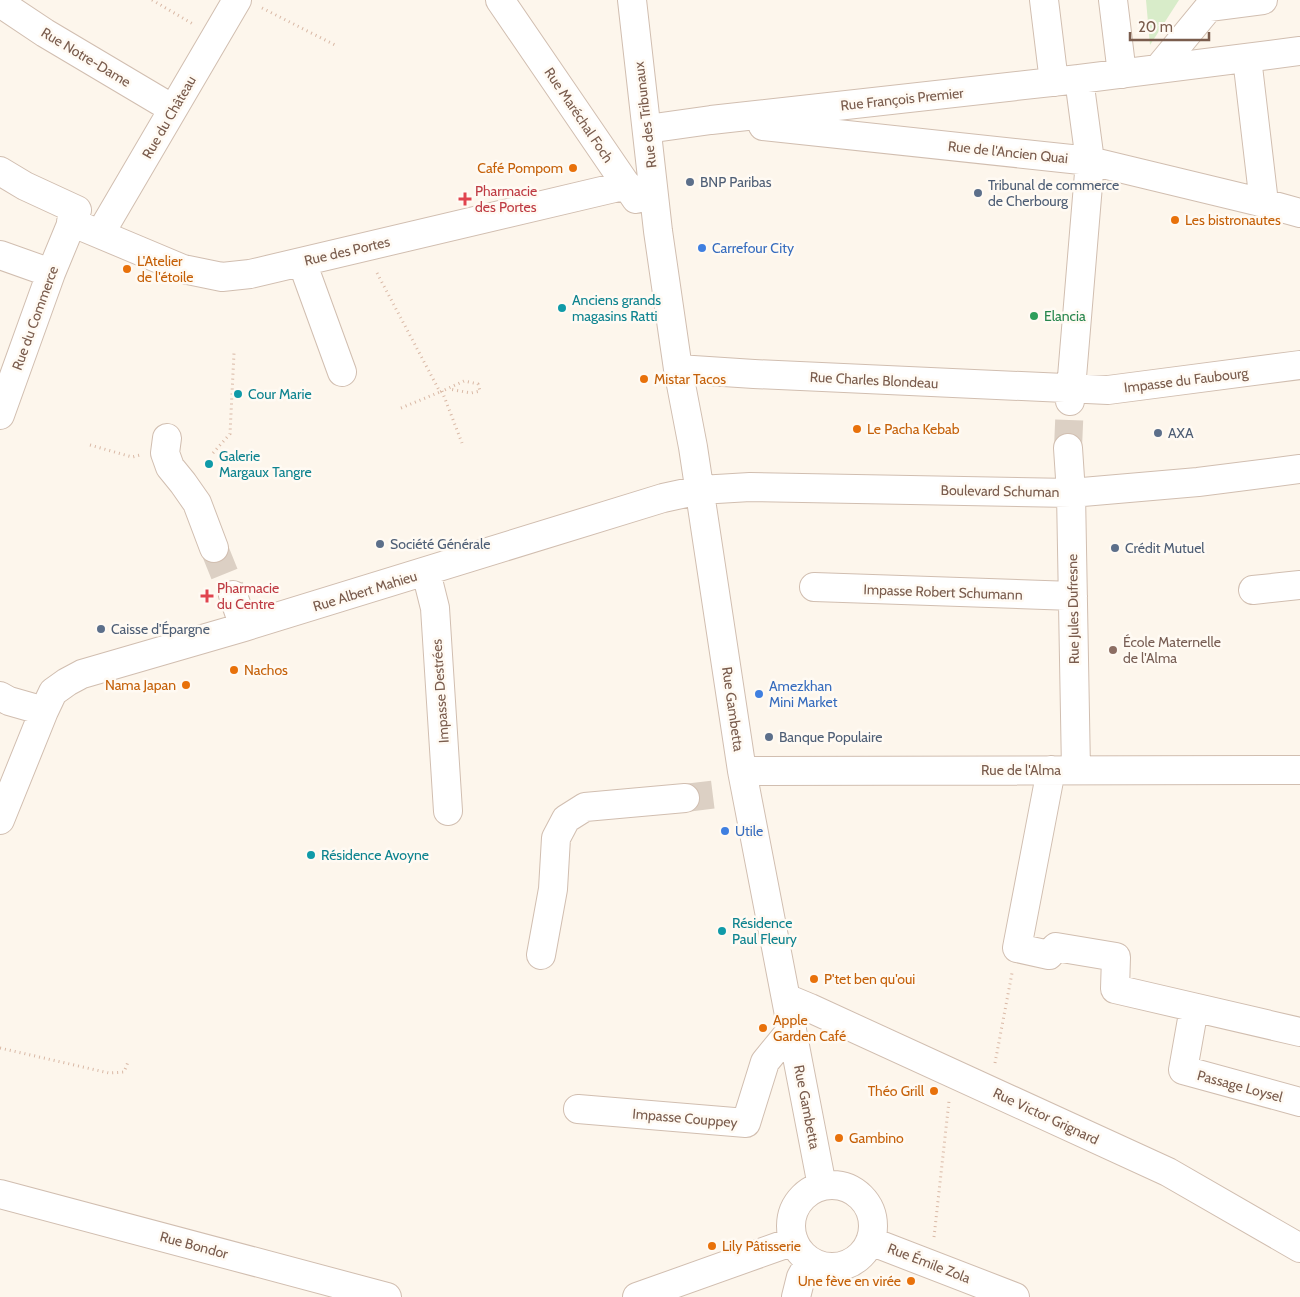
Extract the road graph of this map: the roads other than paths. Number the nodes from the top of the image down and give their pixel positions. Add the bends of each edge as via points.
1 (500, 0) edge
2 (632, 0) edge
3 (1044, 0) edge
4 (1113, 0) edge
5 (1263, 0) edge
6 (0, 3) edge
7 (247, 3) edge
8 (1300, 51) edge
9 (1247, 58) junction
10 (1158, 69) junction
11 (1122, 74) junction
12 (1067, 81) junction
13 (173, 109) junction
14 (711, 120) junction
15 (647, 129) junction
16 (1090, 161) junction
17 (0, 171) edge
18 (627, 185) junction
19 (1264, 203) junction
20 (1300, 213) edge
21 (71, 222) junction
22 (658, 231) junction
23 (100, 234) junction
24 (0, 255) edge
25 (302, 262) junction
26 (51, 273) junction
27 (1300, 365) edge
28 (678, 369) junction
29 (342, 372) dead end
30 (1071, 394) junction
31 (0, 415) edge
32 (166, 445) road end
33 (1068, 448) tunnel mouth
34 (1300, 469) edge
35 (700, 490) junction
36 (1071, 493) junction
37 (214, 548) tunnel mouth
38 (426, 572) junction
39 (1300, 585) edge
40 (814, 587) dead end
41 (1253, 590) dead end
42 (232, 595) tunnel mouth
43 (1073, 596) junction
44 (244, 627) junction
45 (0, 696) edge
46 (44, 711) junction
47 (1064, 770) junction
48 (1300, 770) edge
49 (737, 784) junction
50 (684, 798) tunnel mouth
51 (448, 810) dead end
52 (0, 820) edge
53 (542, 955) dead end
54 (786, 998) junction
55 (1194, 1008) junction
56 (792, 1029) junction
57 (1300, 1032) edge
58 (1300, 1102) edge
59 (578, 1109) dead end
60 (822, 1186) junction
61 (0, 1194) edge
62 (870, 1241) junction
63 (1300, 1248) edge
64 (802, 1251) junction
65 (387, 1297) edge
66 (637, 1297) edge
67 (796, 1297) edge
68 (1015, 1297) edge

1 - 18 street, Rue Maréchal Foch
2 - 15 street, Rue des Tribunaux
3 - 12 street
4 - 11 street
5 - 10 street via 1209,7
6 - 13 street, Rue Notre-Dame
7 - 13 street, Rue du Château via 216,36
8 - 9 street, Rue François Premier
9 - 10 street, Rue François Premier
9 - 19 street
10 - 11 street, Rue François Premier
11 - 12 street, Rue François Premier
12 - 14 street, Rue François Premier
12 - 16 street
13 - 23 street, Rue du Château
14 - 15 street, Rue François Premier
14 - 16 street, Rue de l'Ancien Quai
15 - 22 street, Rue des Tribunaux
16 - 19 street, Rue de l'Ancien Quai
16 - 30 street
17 - 21 street via 77,210
18 - 22 street, Rue Maréchal Foch
18 - 25 street, Rue des Portes
19 - 20 street, Rue de l'Ancien Quai
21 - 23 street, Rue des Portes
21 - 26 street, Rue du Commerce
22 - 28 street, Rue Gambetta
23 - 25 street, Rue des Portes via 183,268 222,277
24 - 26 street
25 - 29 street
26 - 31 street, Rue du Commerce
27 - 30 street, Impasse du Faubourg
28 - 30 street, Rue Charles Blondeau
28 - 35 street, Rue Gambetta
32 - 37 street via 170,467 197,503
33 - 36 street, Rue Jules Dufresne
34 - 36 street, Boulevard Schuman
35 - 36 street, Boulevard Schuman via 750,487
35 - 38 street, Rue Albert Mahieu via 663,498
35 - 49 street, Rue Gambetta
36 - 43 street, Rue Jules Dufresne
38 - 44 street, Rue Albert Mahieu
38 - 51 street, Impasse Destrées via 435,608
39 - 41 street
40 - 43 street, Impasse Robert Schumann
42 - 44 street
43 - 47 street, Rue Jules Dufresne
44 - 46 street, Rue Albert Mahieu via 82,674 53,692
45 - 46 street
46 - 52 street, Rue Albert Mahieu
47 - 48 street, Rue de l'Alma
47 - 49 street, Rue de l'Alma
47 - 55 street, Rue Jules Dufresne via 1017,948 1049,955 1056,946 1116,957 1115,989
49 - 54 street, Rue Gambetta
50 - 53 street via 585,807 566,819 556,838 553,889
54 - 56 street, Rue Gambetta
54 - 63 street, Rue Victor Grignard via 1168,1172
55 - 57 street
55 - 58 street, Passage Loysel via 1183,1070
56 - 59 street, Impasse Couppey via 765,1062 746,1123
56 - 60 street, Rue Gambetta
60 - 62 street via 835,1185 858,1194 871,1216
60 - 64 street via 809,1191 792,1213 790,1227
61 - 65 street, Rue Bondor
62 - 64 street via 855,1260 845,1265 827,1266
62 - 68 street, Rue Émile Zola
64 - 66 street
64 - 67 street

